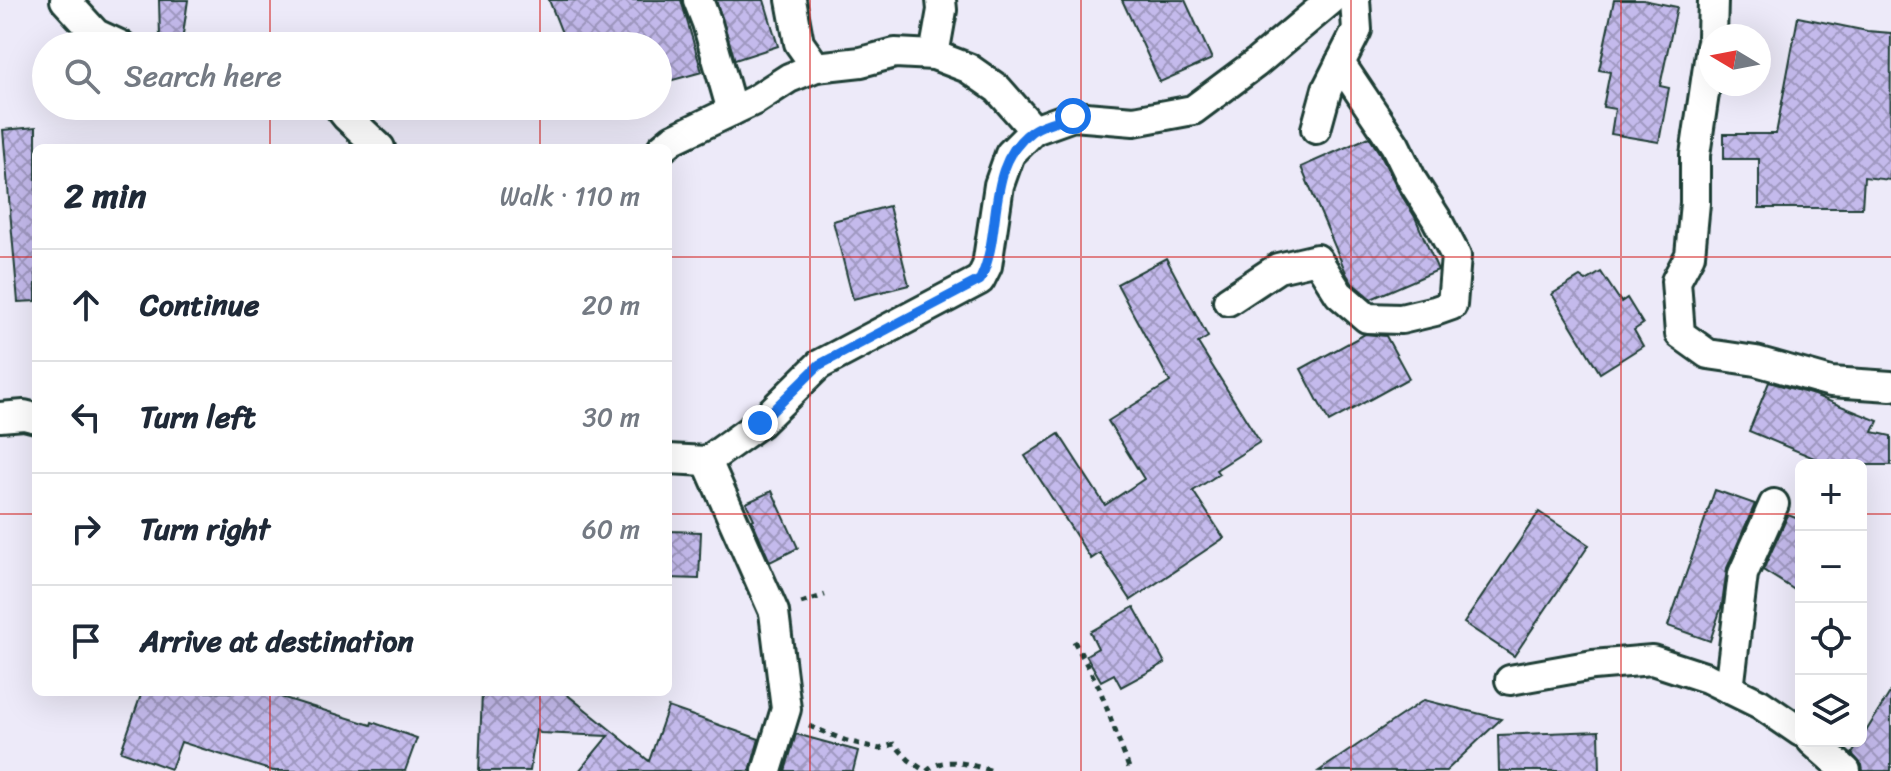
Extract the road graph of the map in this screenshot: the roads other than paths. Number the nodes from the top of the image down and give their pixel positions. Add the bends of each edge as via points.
1 (65, 0) edge
2 (698, 0) edge
3 (791, 0) edge
4 (941, 0) edge
5 (1331, 0) edge
6 (1355, 0) edge
7 (1713, 0) edge
8 (1712, 24) edge
9 (94, 32) edge
10 (934, 55) junction
11 (1340, 63) junction
12 (816, 67) junction
13 (1704, 96) edge
14 (732, 111) junction
15 (350, 120) edge
16 (1316, 129) dead end
17 (1034, 130) junction
18 (376, 144) edge
19 (667, 144) edge
20 (1228, 301) dead end
21 (1891, 386) edge
22 (0, 417) edge
23 (32, 417) edge
24 (672, 459) edge
25 (707, 461) junction
26 (1774, 504) dead end
27 (1510, 680) dead end
28 (1729, 689) junction
29 (1795, 728) edge
30 (1819, 747) edge
31 (767, 771) edge
32 (1846, 771) edge

1 - 9 street
2 - 14 street
3 - 12 street via 799,43
4 - 10 street
5 - 17 street via 1193,110 1134,121 1073,116
6 - 11 street via 1357,30
7 - 8 street
10 - 12 street via 895,53
10 - 17 street via 968,68 998,89
11 - 16 street
11 - 20 street via 1395,145 1456,256 1452,305 1401,319 1367,318 1339,294 1317,259 1278,268
12 - 14 street
13 - 21 street via 1690,255 1676,281 1680,334 1708,354 1831,382
14 - 19 street
15 - 18 street
17 - 25 street via 1010,154 980,280 819,365 760,423
22 - 23 street
24 - 25 street
25 - 31 street via 774,612 786,709
26 - 28 street via 1743,574
27 - 28 street via 1652,660
28 - 29 street
30 - 32 street

